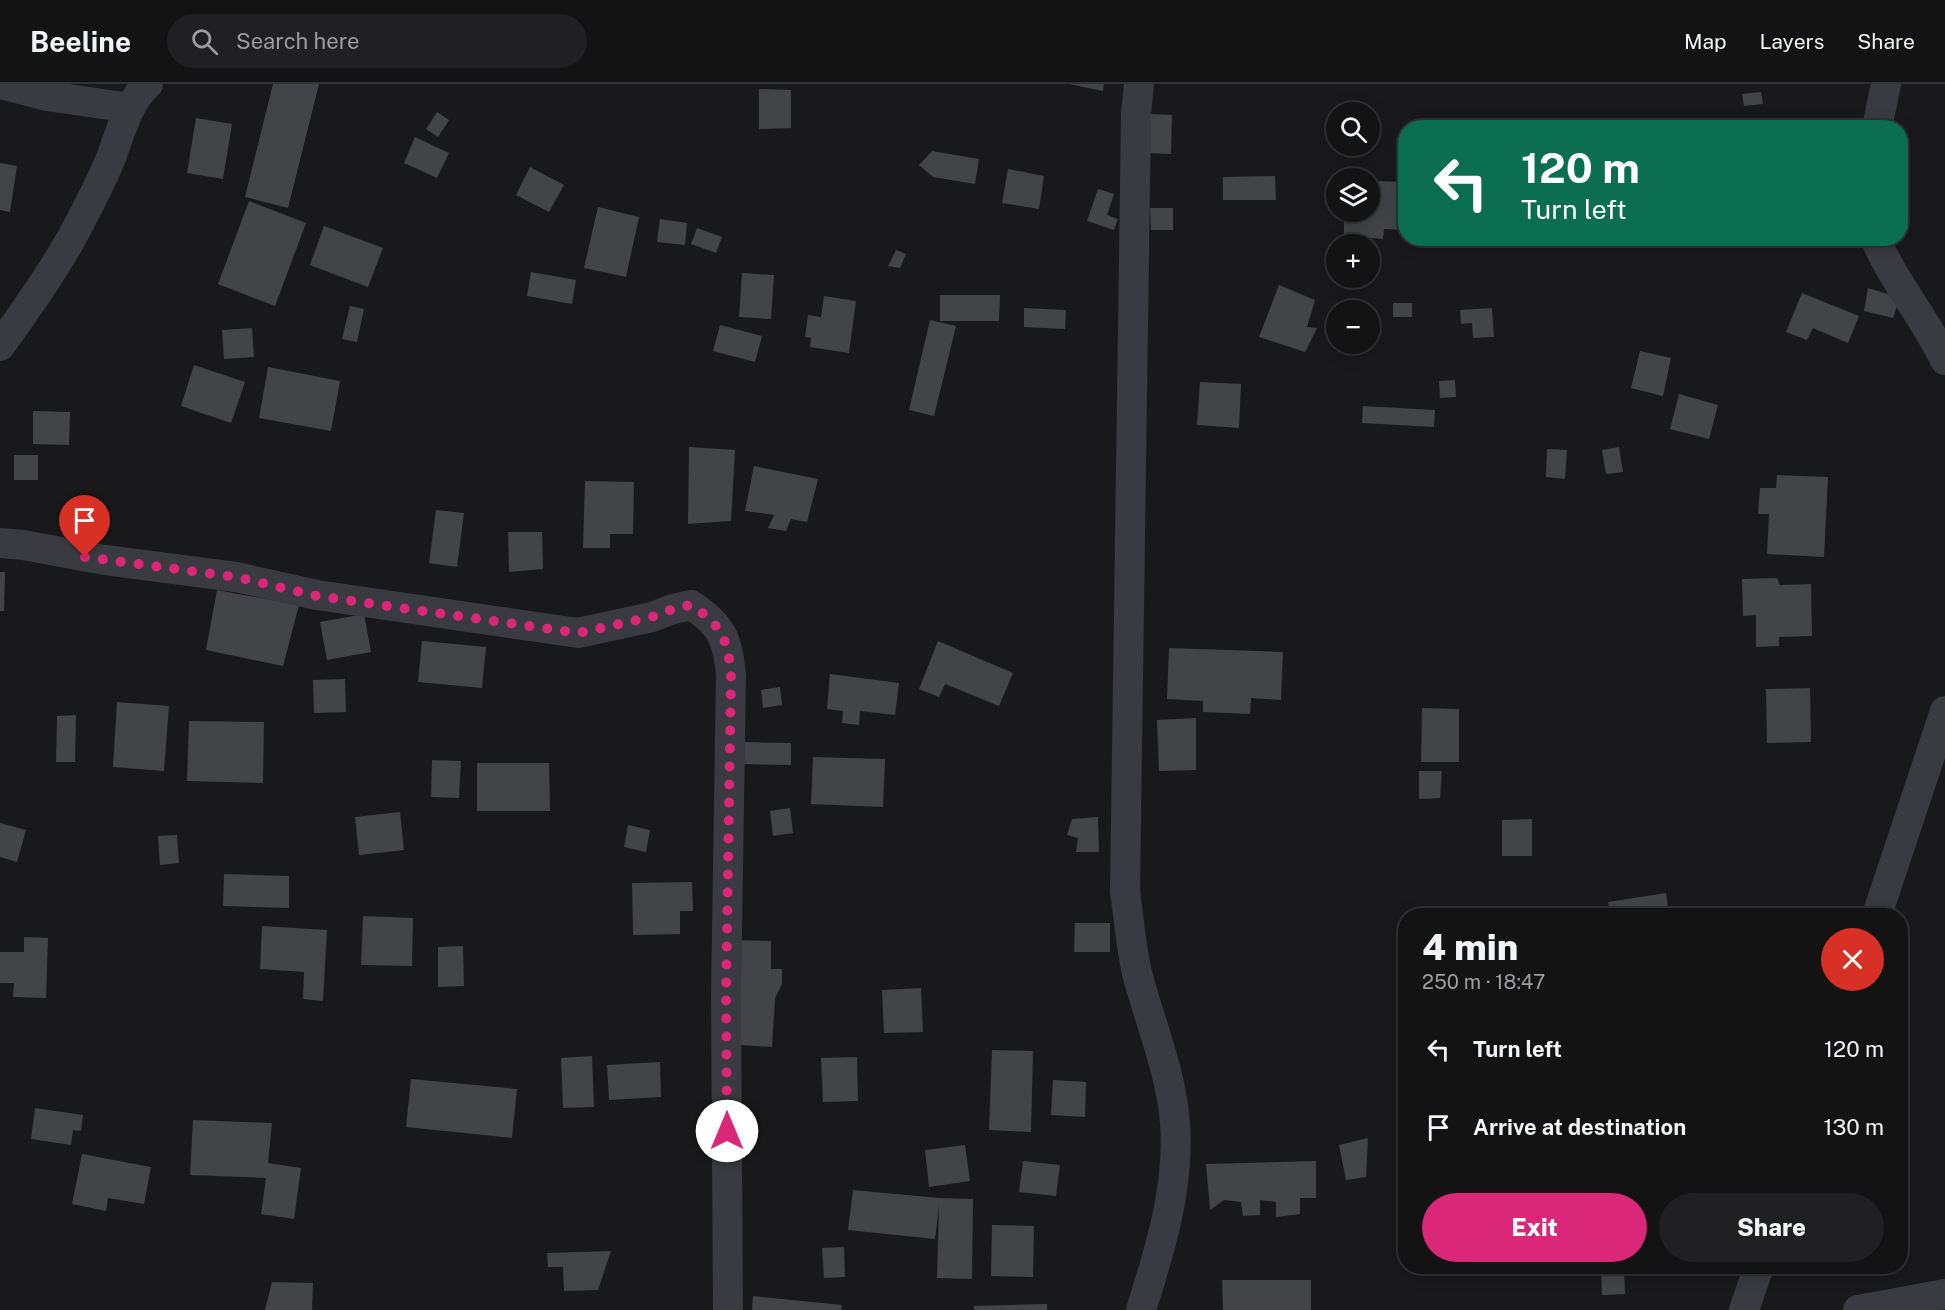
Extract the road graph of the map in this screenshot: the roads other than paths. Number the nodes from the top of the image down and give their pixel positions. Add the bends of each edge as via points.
1 (1, 84) edge
2 (148, 84) edge
3 (1139, 84) edge
4 (1887, 84) edge
5 (130, 108) junction
6 (1879, 120) edge
7 (1879, 246) edge
8 (0, 346) edge
9 (1945, 360) edge
10 (0, 543) edge
11 (1945, 711) edge
12 (1879, 908) edge
13 (1756, 1274) edge
14 (1945, 1294) edge
15 (728, 1310) edge
16 (1141, 1310) edge
17 (1744, 1310) edge
18 (1858, 1310) edge

1 - 5 street via 47,96
2 - 5 street
3 - 16 street via 1125,892 1137,971 1165,1062 1175,1123 1174,1183
4 - 6 street
5 - 8 street via 108,165 70,240
7 - 9 street
10 - 15 street via 236,577 317,596 578,633 691,605 706,615 729,650 731,675 726,997
11 - 12 street
13 - 17 street
14 - 18 street

